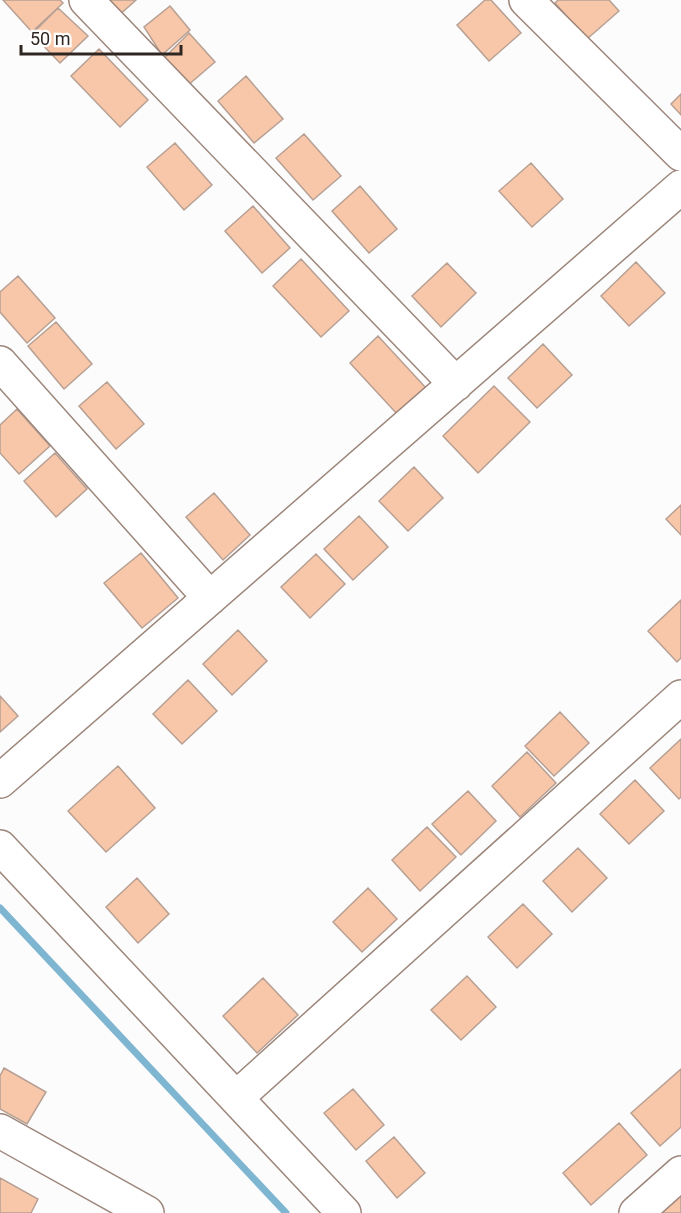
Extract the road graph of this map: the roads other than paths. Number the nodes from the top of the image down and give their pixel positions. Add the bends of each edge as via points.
1 (86, 0) edge
2 (526, 0) edge
3 (681, 154) edge
4 (681, 187) edge
5 (0, 363) edge
6 (456, 384) junction
7 (210, 598) junction
8 (681, 697) edge
9 (0, 781) edge
10 (0, 848) edge
11 (236, 1098) junction
12 (0, 1131) edge
13 (681, 1173) edge
14 (147, 1213) edge
15 (344, 1213) edge
16 (636, 1213) edge

1 - 6 street
2 - 3 street
4 - 6 street
5 - 7 street
6 - 7 street
7 - 9 street
8 - 11 street
10 - 11 street
11 - 15 street
12 - 14 street
13 - 16 street

